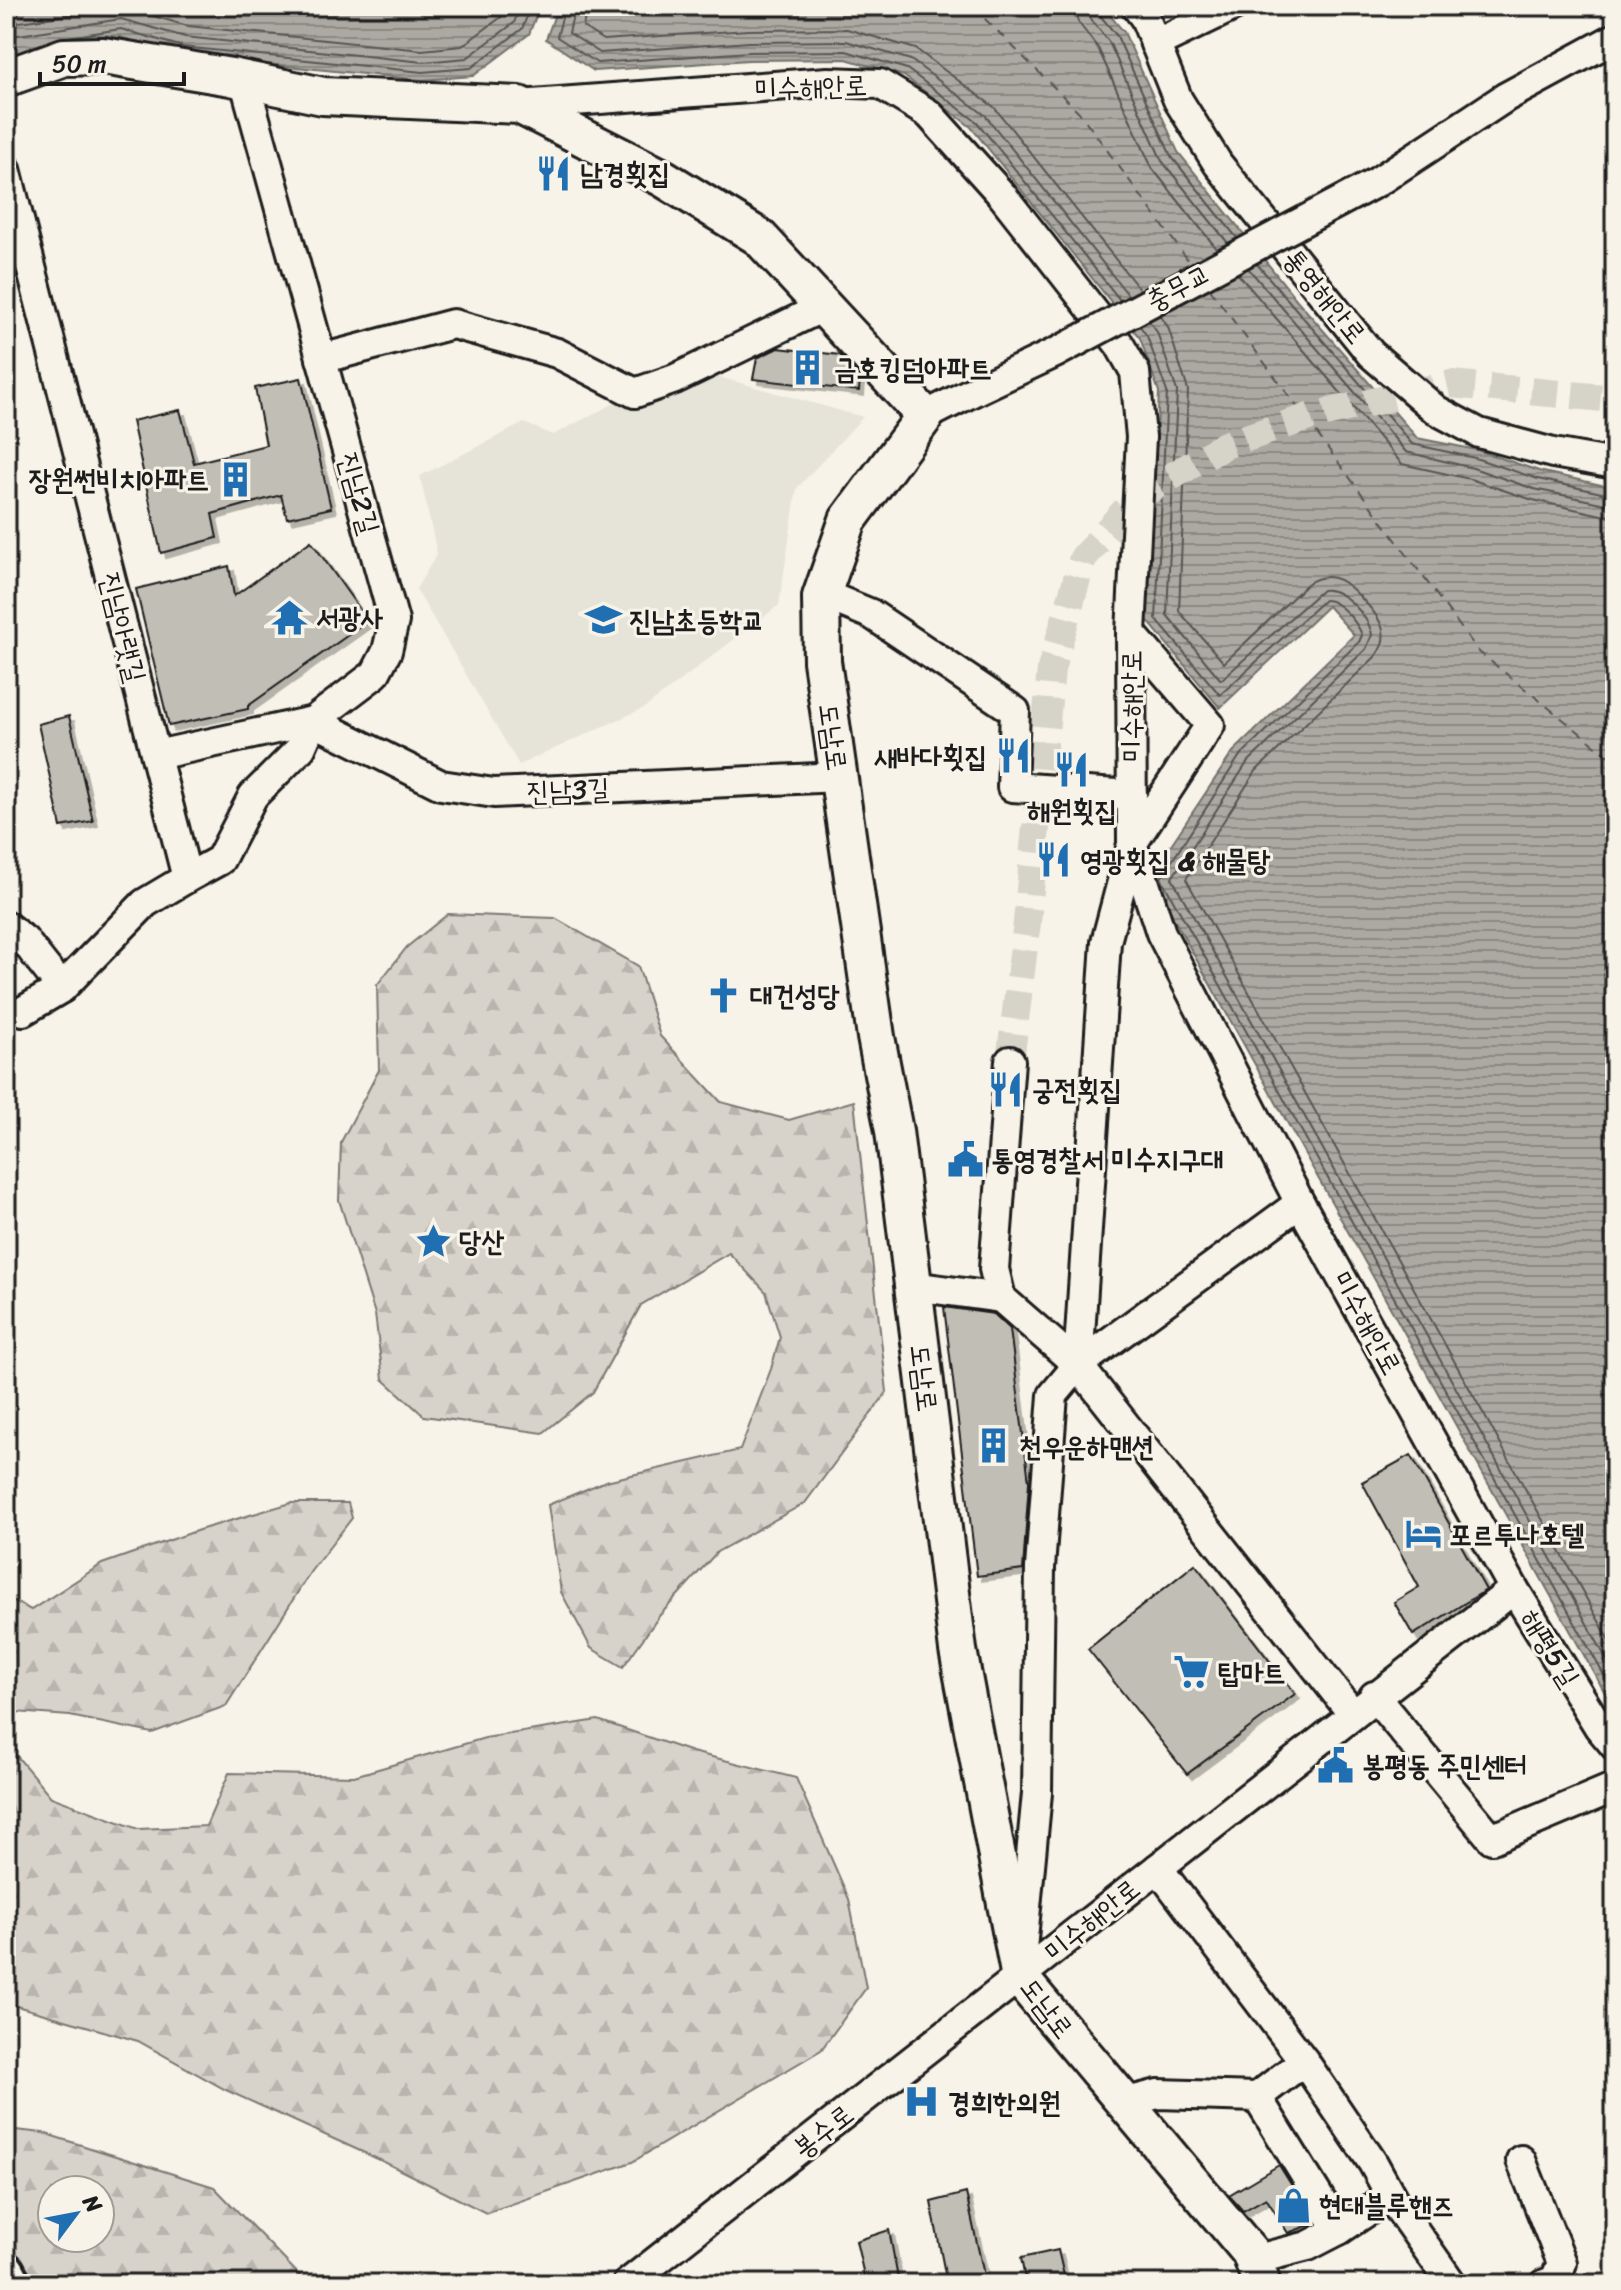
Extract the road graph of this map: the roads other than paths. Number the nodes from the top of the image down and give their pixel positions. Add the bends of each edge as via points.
1 (1136, 6) edge
2 (1234, 6) edge
3 (1615, 38) edge
4 (1155, 44) junction
5 (6, 78) edge
6 (244, 79) junction
7 (519, 105) junction
8 (6, 169) edge
9 (823, 307) junction
10 (321, 359) junction
11 (925, 416) junction
12 (1615, 464) edge
13 (821, 597) junction
14 (1131, 633) junction
15 (313, 721) junction
16 (156, 755) junction
17 (839, 777) junction
18 (1132, 795) junction
19 (1132, 844) junction
20 (187, 878) junction
21 (6, 926) edge
22 (62, 988) junction
23 (23, 1011) dead end
24 (1010, 1061) tunnel mouth
25 (1300, 1203) junction
26 (913, 1286) junction
27 (1001, 1298) junction
28 (1078, 1365) junction
29 (1514, 1589) junction
30 (1374, 1696) junction
31 (1352, 1713) junction
32 (1615, 1746) edge
33 (1615, 1787) edge
34 (1158, 1868) junction
35 (1020, 1978) junction
36 (1304, 2061) junction
37 (1257, 2097) junction
38 (1123, 2103) junction
39 (1521, 2160) dead end
40 (1390, 2196) junction
41 (1339, 2230) junction
42 (6, 2271) edge
43 (1258, 2272) edge
44 (13, 2284) edge
45 (627, 2284) edge
46 (1452, 2284) edge
47 (1545, 2284) edge

1 - 4 street, 통영해안로
2 - 4 street
3 - 11 street, 충무교, bridge via 1506,97 1377,182
4 - 12 street, 통영해안로 via 1178,100 1218,164 1371,354 1436,410 1479,433
5 - 6 main road, 미수해안로 via 64,57 103,56
6 - 7 main road, 미수해안로 via 323,96
6 - 10 street, 진남2길
7 - 9 main road via 663,178 759,237
7 - 14 street, 미수해안로 via 828,82 880,84 929,114 1002,195 1119,344 1135,372 1141,437
8 - 16 street, 진남아랫길
9 - 10 street via 635,393 557,353 453,324
9 - 11 main road
10 - 15 street, 진남2길 via 394,621 375,674
11 - 13 main road, 도남로 via 848,520
13 - 17 main road, 도남로 via 822,661
13 - 18 street via 871,614 1015,711 1012,787
14 - 18 street, 미수해안로
14 - 19 street via 1210,725
15 - 16 street, 진남2길
15 - 17 street, 진남3길 via 441,785 494,793
15 - 20 street via 301,748 253,796 220,860
16 - 20 street, 진남아랫길
17 - 26 main road, 도남로
18 - 19 street, 미수해안로
19 - 25 street, 미수해안로 via 1161,933
19 - 28 street via 1106,942
20 - 22 street via 145,903
21 - 22 street
22 - 23 street
24 - 27 street via 994,1269
25 - 28 street
25 - 29 street, 미수해안로
26 - 27 street
26 - 35 main road, 도남로 via 958,1650
27 - 28 street
28 - 31 street
28 - 35 street via 1053,1395 1040,1568 1037,1793
29 - 30 street, 미수해안로
29 - 32 street, 해평5길
30 - 31 street, 미수해안로
30 - 33 street via 1492,1839
31 - 34 street, 미수해안로
34 - 35 street, 미수해안로
34 - 36 street
35 - 38 main road, 도남로
35 - 45 street, 봉수로
36 - 37 street
36 - 40 street
37 - 38 street via 1158,2094
37 - 41 street
38 - 43 main road, 도남로 via 1250,2252
39 - 47 street via 1562,2263 1555,2280
40 - 41 street
40 - 46 street
41 - 43 street
42 - 44 main road

